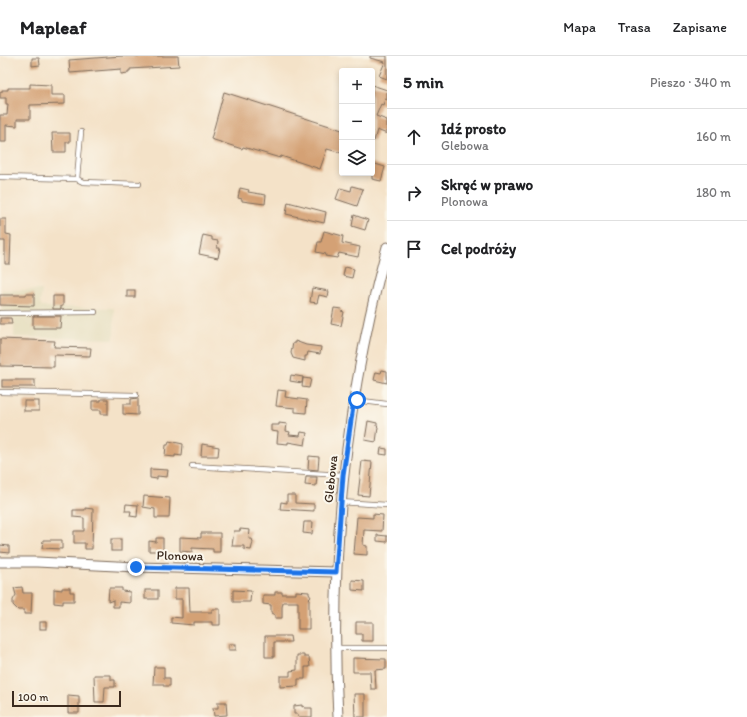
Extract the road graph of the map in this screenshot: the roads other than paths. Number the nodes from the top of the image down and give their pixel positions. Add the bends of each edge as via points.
1 (81, 132) dead end
2 (0, 177) edge
3 (77, 179) junction
4 (139, 184) dead end
5 (387, 247) edge
6 (95, 312) dead end
7 (0, 313) edge
8 (0, 392) edge
9 (136, 395) dead end
10 (354, 400) junction
11 (387, 404) edge
12 (192, 466) dead end
13 (343, 475) junction
14 (340, 502) junction
15 (387, 505) edge
16 (0, 562) edge
17 (336, 572) junction
18 (335, 648) junction
19 (387, 648) edge
20 (338, 717) edge

1 - 3 lane
2 - 3 lane
3 - 4 lane via 83,182
5 - 10 street, Glebowa via 365,338
6 - 7 lane
8 - 9 lane
10 - 11 lane
10 - 13 street, Glebowa
12 - 13 lane
13 - 14 street, Glebowa
14 - 15 lane
14 - 17 street, Glebowa
16 - 17 street, Plonowa
17 - 18 street, Glebowa
18 - 19 lane
18 - 20 street, Glebowa

